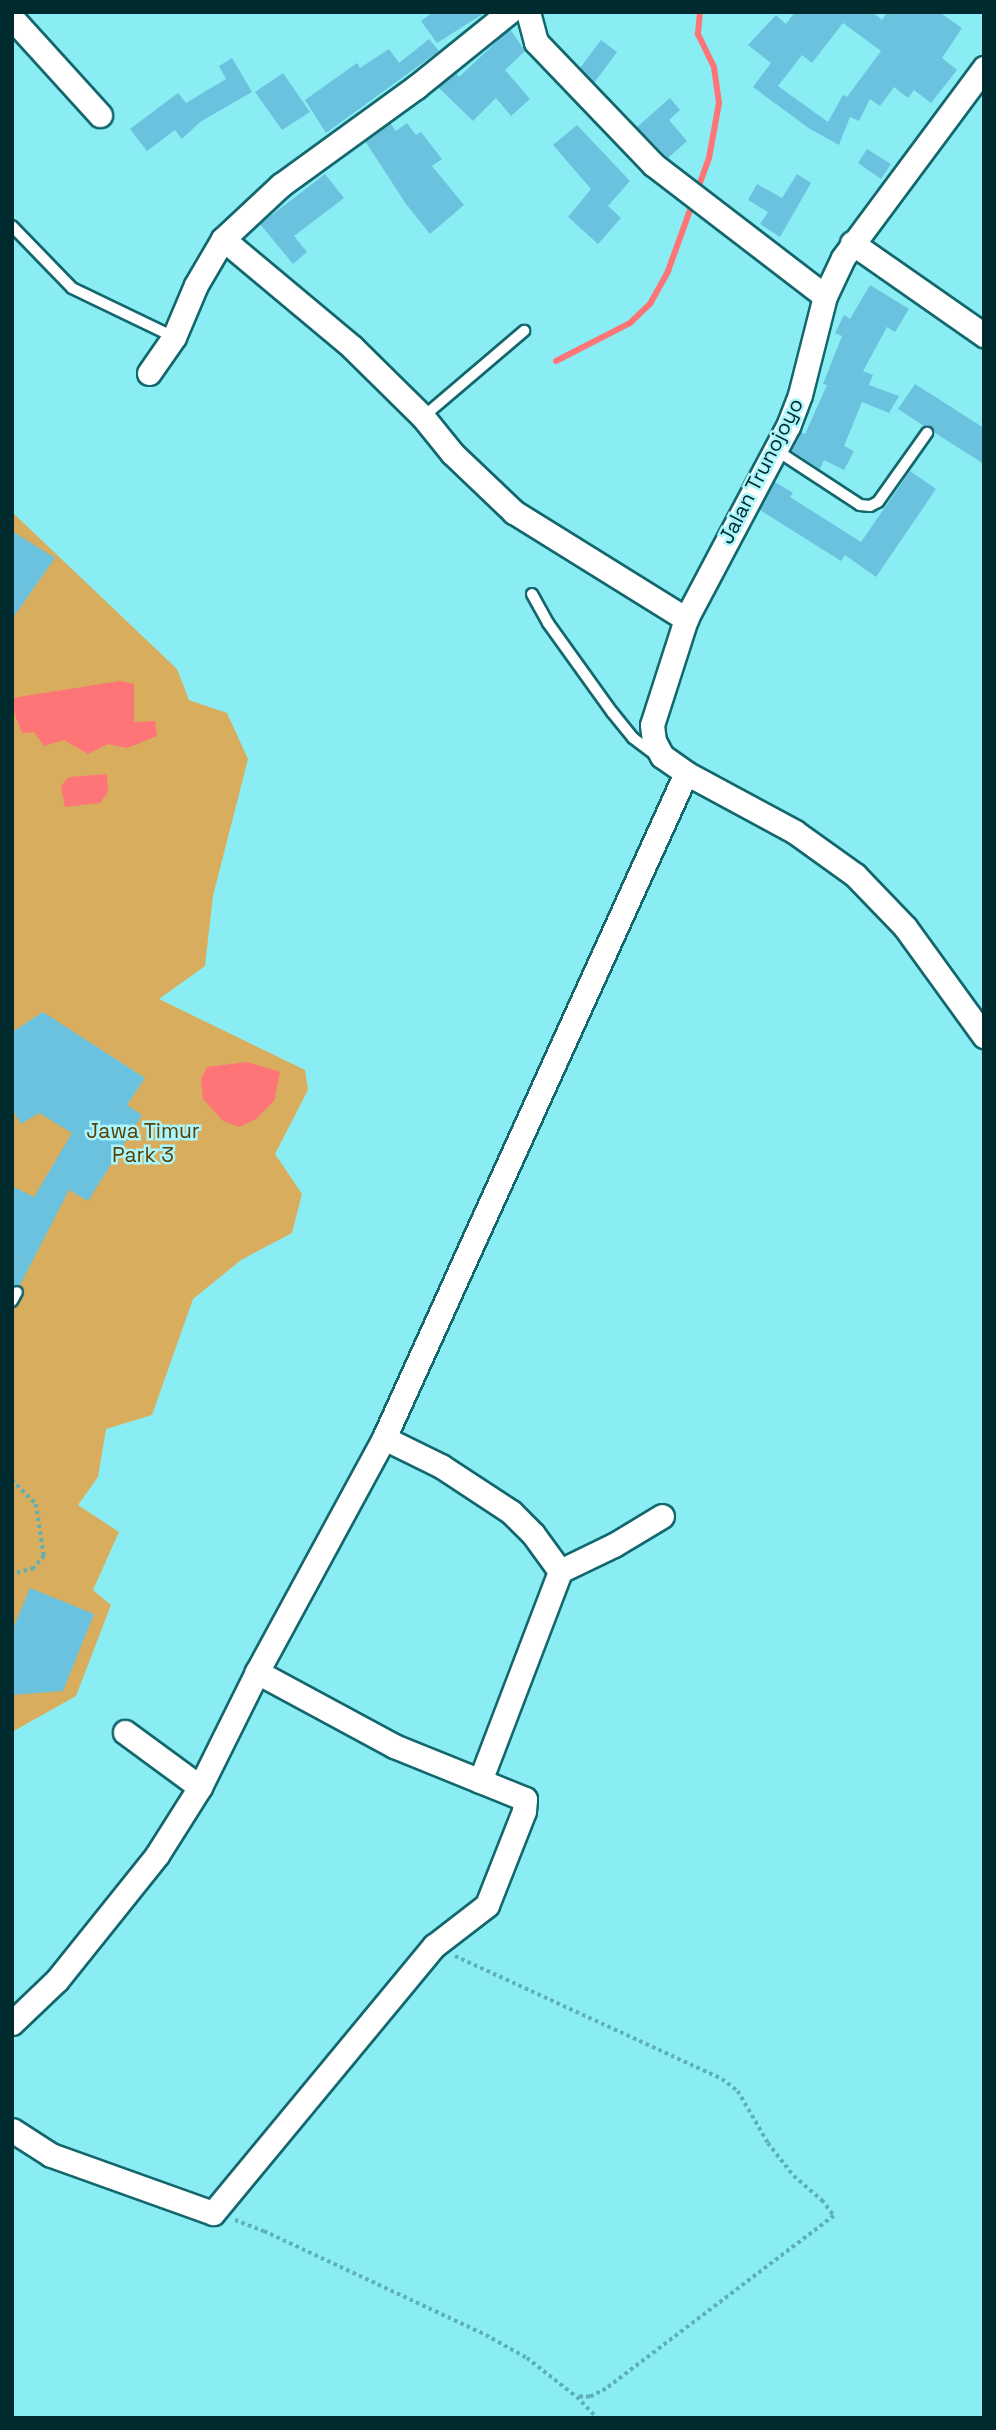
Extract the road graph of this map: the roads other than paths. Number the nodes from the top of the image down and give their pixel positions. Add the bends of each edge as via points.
1 (509, 12) edge
2 (528, 12) edge
3 (12, 18) edge
4 (984, 68) edge
5 (100, 115) dead end
6 (12, 226) edge
7 (223, 239) junction
8 (852, 243) junction
9 (825, 296) junction
10 (524, 331) dead end
11 (984, 335) edge
12 (174, 337) junction
13 (149, 373) dead end
14 (423, 417) junction
15 (927, 433) dead end
16 (776, 450) junction
17 (532, 594) dead end
18 (685, 619) junction
19 (662, 756) junction
20 (686, 773) junction
21 (984, 1036) edge
22 (384, 1438) junction
23 (662, 1516) dead end
24 (560, 1571) junction
25 (257, 1672) junction
26 (125, 1732) dead end
27 (480, 1781) junction
28 (200, 1787) junction
29 (12, 2023) edge
30 (12, 2130) edge

1 - 7 street via 416,87 281,185
2 - 9 street via 536,42 654,165
3 - 5 street
4 - 8 street, Jalan Trunojoyo
6 - 12 lane via 72,288
7 - 12 street via 195,285
7 - 14 street via 333,329
8 - 9 street, Jalan Trunojoyo
8 - 11 street
9 - 16 street, Jalan Trunojoyo via 800,396
10 - 14 lane
12 - 13 street
14 - 18 street via 452,453 514,512
15 - 16 lane via 878,502 870,506 860,505
16 - 18 street, Jalan Trunojoyo
17 - 19 lane via 619,721 633,738
18 - 19 street, Jalan Trunojoyo via 652,725
19 - 20 street
20 - 21 street via 795,832 855,875 905,927
20 - 22 street
22 - 24 street via 441,1466 511,1513
22 - 25 street
23 - 24 street
24 - 27 street
25 - 27 street via 394,1746
25 - 28 street
26 - 28 street
27 - 30 street via 525,1799 488,1905 434,1946 213,2213 51,2154
28 - 29 street via 157,1855 57,1980

